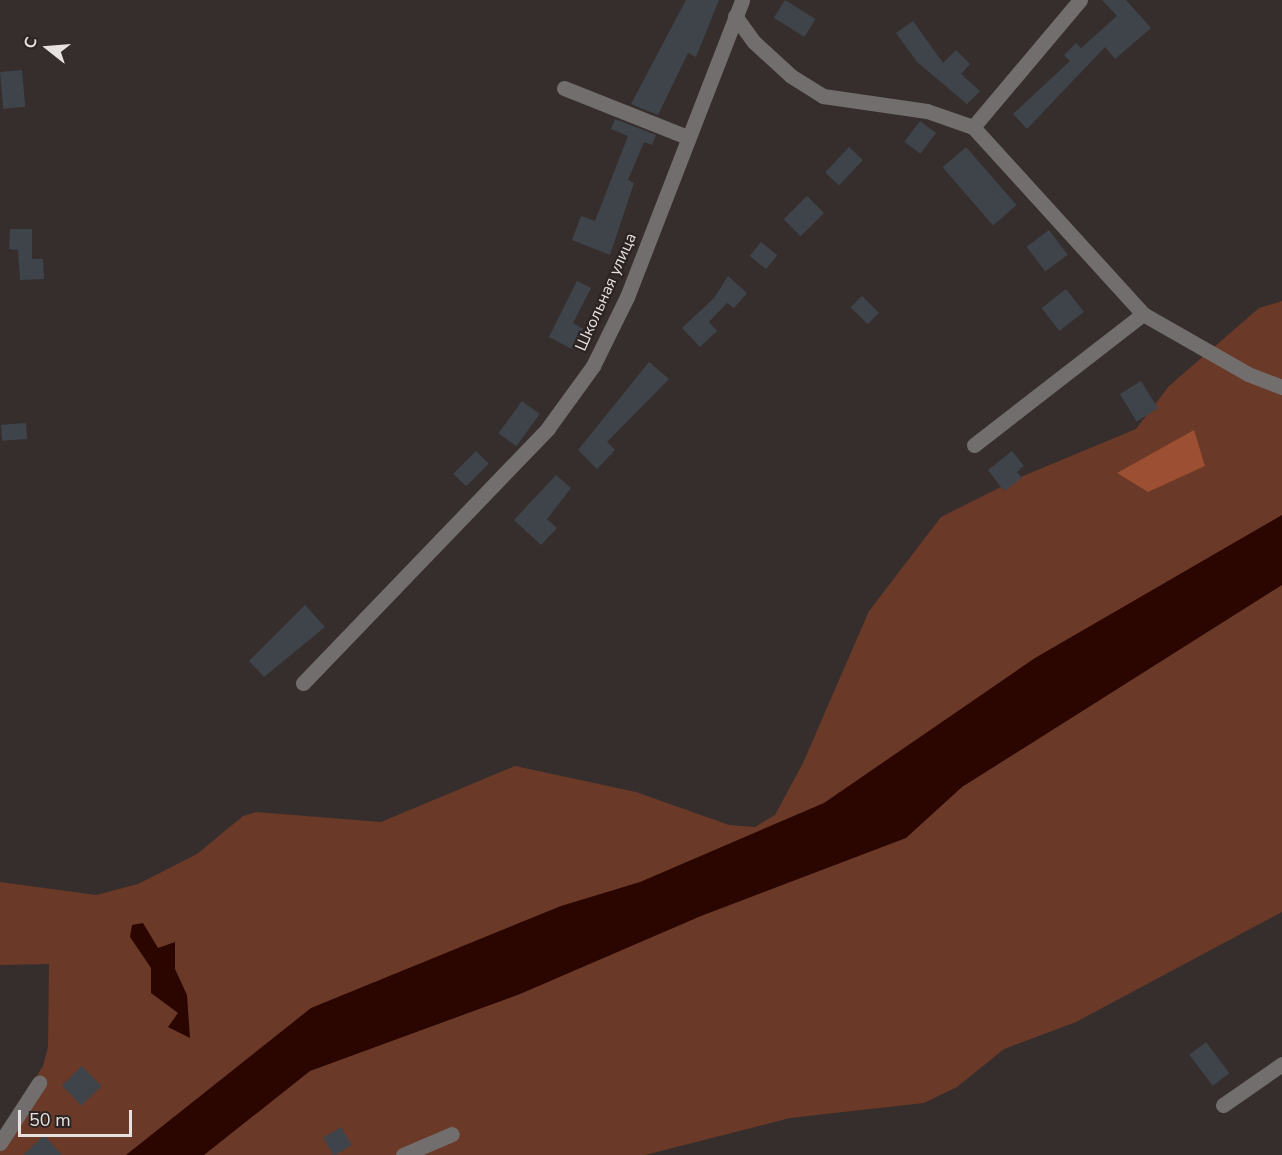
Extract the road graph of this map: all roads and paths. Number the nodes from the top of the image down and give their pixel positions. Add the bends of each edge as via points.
1 (742, 0) edge
2 (1080, 0) edge
3 (735, 16) junction
4 (564, 88) dead end
5 (973, 127) junction
6 (687, 137) junction
7 (1143, 314) junction
8 (1282, 387) edge
9 (974, 445) dead end
10 (303, 683) dead end
11 (1282, 1064) edge
12 (39, 1083) dead end
13 (1223, 1105) dead end
14 (452, 1134) dead end
15 (0, 1143) edge
16 (403, 1155) edge

1 - 3 street, Школьная улица
2 - 5 street
3 - 5 street via 784,69 823,96 927,111
3 - 6 street, Школьная улица
4 - 6 street
5 - 7 street
6 - 10 street, Школьная улица via 627,297 587,374 548,428
7 - 8 street via 1248,374
7 - 9 street
11 - 13 street
12 - 15 street
14 - 16 street

